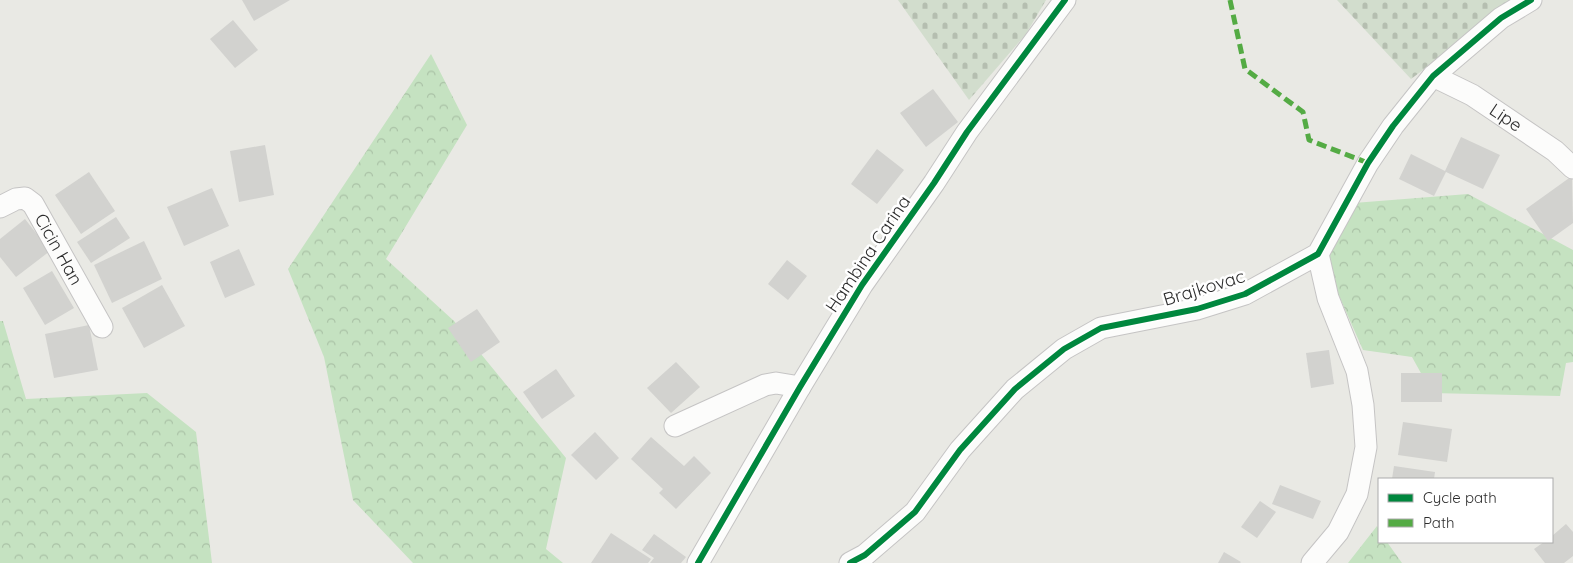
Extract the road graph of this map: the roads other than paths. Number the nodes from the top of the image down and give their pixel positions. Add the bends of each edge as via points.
1 (1065, 0) edge
2 (1531, 0) edge
3 (1433, 76) junction
4 (1573, 168) edge
5 (0, 207) edge
6 (1318, 254) junction
7 (102, 327) dead end
8 (800, 387) junction
9 (675, 426) dead end
10 (698, 563) edge
11 (850, 563) edge
12 (1312, 563) edge

1 - 8 street, Hambina Carina via 967,132 862,284
2 - 3 street via 1502,18
3 - 4 street, Lipe via 1472,96 1555,151
3 - 6 street via 1368,163
5 - 7 street, Cicin Han via 26,198 33,204
6 - 11 street, Brajkovac via 1245,294 1197,309 1101,328 1064,348 1009,396 960,450 915,512 866,555
6 - 12 street via 1328,298 1357,371 1366,447 1357,494 1338,532
8 - 9 street via 776,383 766,385
8 - 10 street, Hambina Carina

